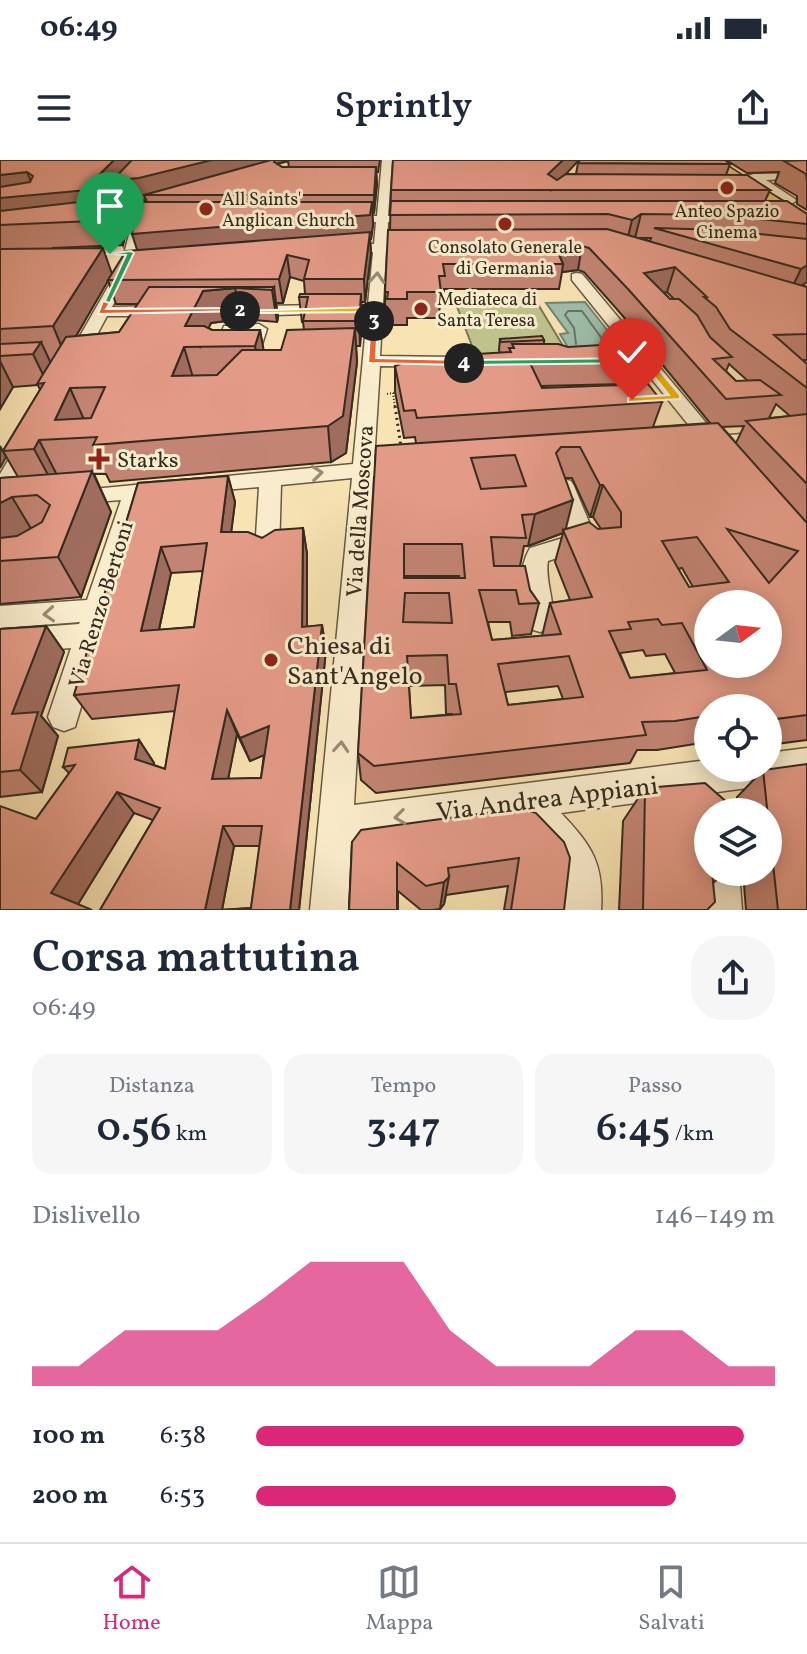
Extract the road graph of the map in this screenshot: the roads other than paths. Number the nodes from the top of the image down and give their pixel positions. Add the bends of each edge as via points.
1 (387, 160) edge
2 (715, 162) edge
3 (782, 167) edge
4 (802, 177) edge
5 (745, 184) junction
6 (109, 206) edge
7 (789, 218) edge
8 (138, 219) junction
9 (177, 219) edge
10 (327, 219) edge
11 (382, 219) junction
12 (434, 219) edge
13 (74, 221) edge
14 (807, 237) edge
15 (434, 245) edge
16 (379, 246) junction
17 (323, 250) edge
18 (125, 258) junction
19 (151, 265) edge
20 (105, 268) edge
21 (577, 277) dead end
22 (360, 310) junction
23 (182, 311) edge
24 (227, 311) edge
25 (101, 312) junction
26 (152, 312) junction
27 (141, 330) edge
28 (647, 361) junction
29 (619, 362) edge
30 (368, 365) junction
31 (72, 368) edge
32 (415, 380) edge
33 (392, 387) road end
34 (676, 397) junction
35 (647, 399) edge
36 (776, 416) edge
37 (38, 426) edge
38 (802, 436) edge
39 (711, 442) junction
40 (678, 444) edge
41 (431, 464) edge
42 (727, 465) edge
43 (363, 469) junction
44 (270, 478) junction
45 (563, 486) edge
46 (135, 491) junction
47 (5, 499) edge
48 (45, 499) edge
49 (267, 552) edge
50 (0, 617) edge
51 (540, 621) edge
52 (94, 622) junction
53 (0, 642) edge
54 (64, 717) dead end
55 (807, 764) edge
56 (540, 798) junction
57 (335, 825) junction
58 (721, 886) edge
59 (329, 910) edge
60 (582, 910) edge
61 (723, 910) edge

1 - 11 street, Via della Moscova via 381,178
2 - 5 main road
3 - 4 street
4 - 5 street
5 - 7 main road
5 - 7 street
5 - 7 street
6 - 8 street via 148,205 140,209
7 - 14 street
8 - 9 street
8 - 13 street
8 - 18 street
10 - 11 street
11 - 12 street
11 - 16 street, Via della Moscova
15 - 16 street
16 - 17 street
22 -> 16 street, Via della Moscova
18 - 19 street
18 - 20 street
18 - 25 street
21 - 28 street
22 - 24 street
22 - 30 street, Via della Moscova
23 - 26 street
25 - 26 street
25 - 31 street
26 - 27 street
28 - 29 street
28 - 34 street
30 - 32 street via 470,369
30 - 33 street
30 - 43 street, Via della Moscova
34 - 35 street
34 - 39 street
36 - 38 street
37 - 47 street
38 - 39 street
39 - 40 street
39 - 42 street
41 - 43 street
44 -> 43 street
57 -> 43 street, Via della Moscova
44 - 46 street
44 - 49 street
45 - 51 street via 582,534 572,544 539,554 535,561
46 - 48 street
46 - 52 street, Via Renzo Bertoni
52 -> 50 street
52 - 53 street
52 - 54 street, Via Renzo Bertoni
55 - 56 street, Via Andrea Appiani via 710,793
56 -> 57 street, Via Andrea Appiani
56 - 60 street via 546,823 580,866
57 - 59 street, Via della Moscova
58 - 61 street

